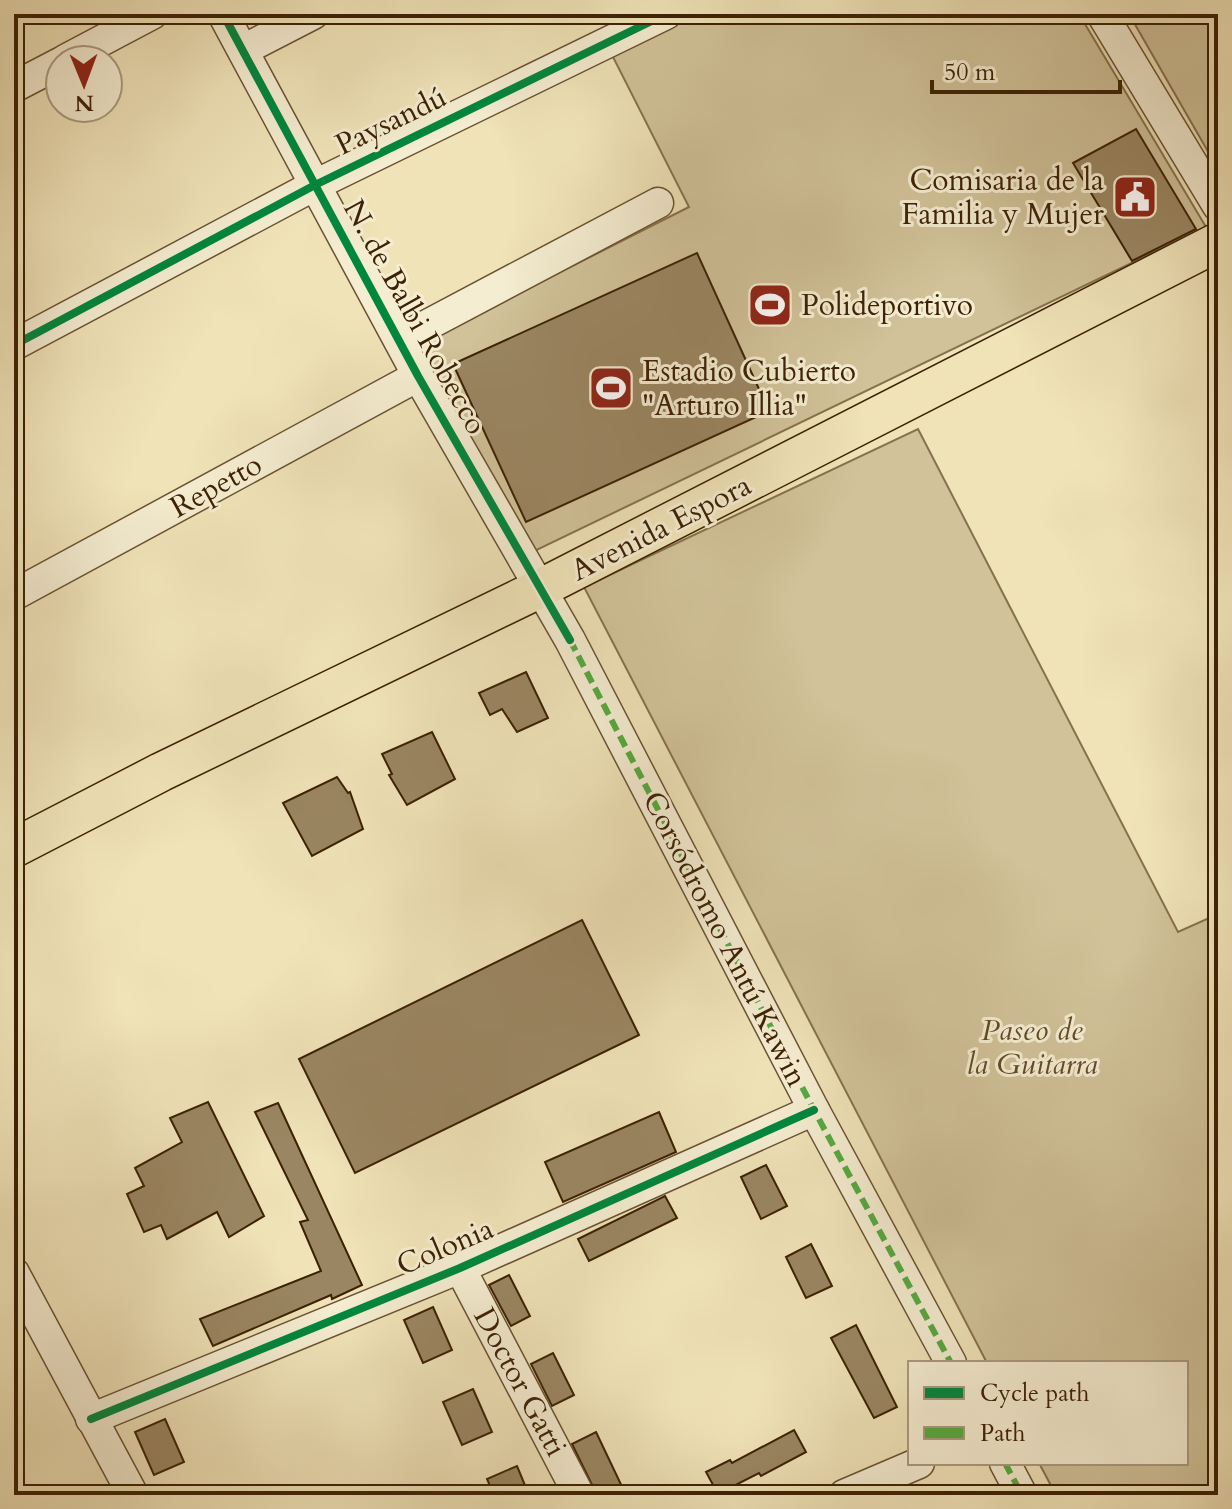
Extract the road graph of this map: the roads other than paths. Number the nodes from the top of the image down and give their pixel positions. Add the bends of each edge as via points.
1 (152, 14) edge
2 (223, 14) edge
3 (313, 14) edge
4 (666, 14) edge
5 (1102, 14) edge
6 (95, 44) edge
7 (243, 50) junction
8 (44, 71) edge
9 (14, 87) edge
10 (315, 185) junction
11 (658, 203) dead end
12 (1218, 206) edge
13 (1218, 242) edge
14 (399, 340) junction
15 (14, 345) edge
16 (418, 376) junction
17 (541, 588) junction
18 (14, 595) edge
19 (570, 640) joint
20 (14, 848) edge
21 (814, 1110) junction
22 (460, 1268) junction
23 (16, 1281) edge
24 (950, 1361) edge
25 (91, 1419) junction
26 (914, 1465) edge
27 (1006, 1465) edge
28 (133, 1495) edge
29 (579, 1495) edge
30 (844, 1495) edge
31 (1022, 1495) edge

1 - 6 street
2 - 7 street, N. de Balbi Robecco
3 - 7 street
4 - 10 street, Paysandú
5 - 12 street
7 - 10 street, N. de Balbi Robecco
8 - 9 street
10 - 14 street, N. de Balbi Robecco
10 - 15 street, Paysandú
11 - 14 street
13 - 17 main road, Avenida Espora
14 - 16 street, N. de Balbi Robecco
16 - 17 street, N. de Balbi Robecco
16 - 18 street, Repetto
17 - 19 street, N. de Balbi Robecco
17 - 20 main road, Avenida Espora
19 - 21 street, Corsódromo Antú Kawin
21 - 22 street, Colonia
21 - 24 street, Corsódromo Antú Kawin
22 - 25 street, Colonia
22 - 29 street, Doctor Gatti
23 - 25 street
25 - 28 street
26 - 30 street
27 - 31 street

